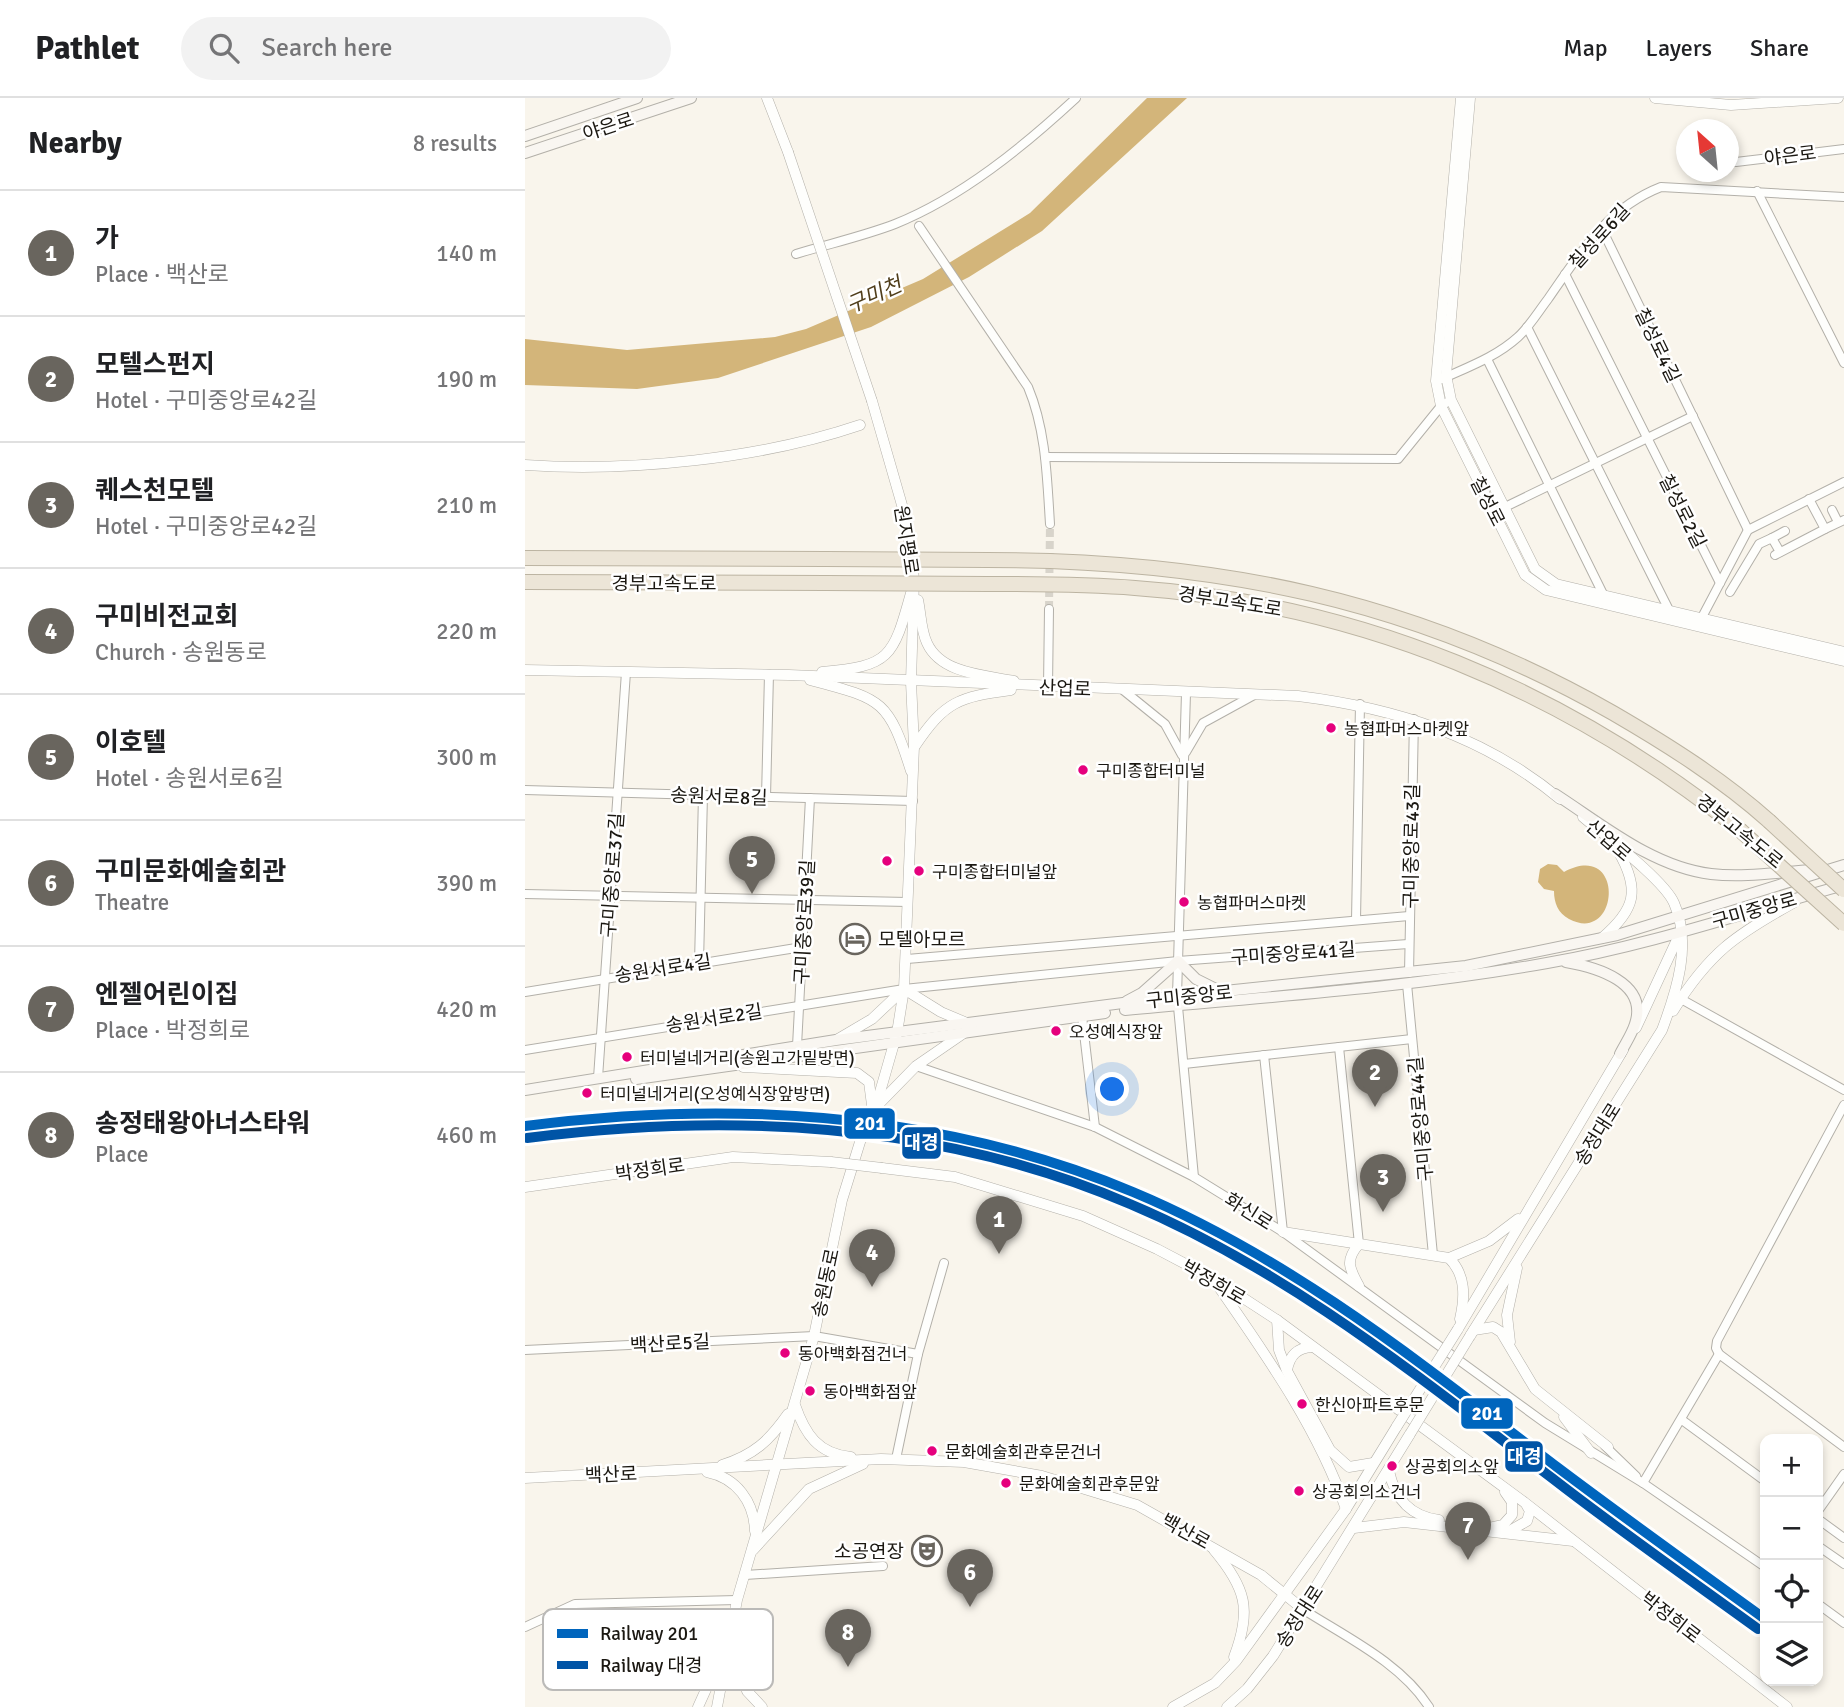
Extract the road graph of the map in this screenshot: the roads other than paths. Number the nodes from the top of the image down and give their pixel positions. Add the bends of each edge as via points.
1 (637, 98) edge
2 (691, 98) edge
3 (767, 98) edge
4 (1076, 98) edge
5 (1461, 98) edge
6 (1470, 98) edge
7 (1655, 98) edge
8 (1838, 98) edge
9 (525, 136) edge
10 (1844, 149) edge
11 (525, 153) edge
12 (1739, 162) edge
13 (1757, 191) junction
14 (1844, 197) edge
15 (1601, 228) junction
16 (921, 229) dead end
17 (796, 254) dead end
18 (1565, 274) junction
19 (1527, 327) junction
20 (1487, 359) junction
21 (1844, 363) edge
22 (1441, 379) junction
23 (1451, 400) junction
24 (1441, 406) junction
25 (1693, 416) junction
26 (860, 425) dead end
27 (1647, 438) junction
28 (1045, 457) junction
29 (1595, 463) junction
30 (525, 464) edge
31 (1844, 482) edge
32 (1549, 485) junction
33 (1809, 499) junction
34 (1504, 507) junction
35 (1832, 510) dead end
36 (1841, 521) edge
37 (1050, 524) tunnel mouth
38 (1825, 529) junction
39 (1748, 530) junction
40 (1785, 531) dead end
41 (1772, 538) junction
42 (525, 558) edge
43 (914, 579) junction
44 (525, 582) edge
45 (1720, 583) junction
46 (1730, 592) dead end
47 (1603, 594) junction
48 (1049, 609) tunnel mouth
49 (1669, 610) junction
50 (1699, 622) junction
51 (1844, 652) edge
52 (1844, 661) edge
53 (525, 670) edge
54 (626, 672) junction
55 (769, 674) junction
56 (789, 675) junction
57 (911, 682) junction
58 (1043, 687) junction
59 (1123, 690) junction
60 (1186, 693) junction
61 (1255, 695) junction
62 (1360, 704) junction
63 (1414, 719) junction
64 (915, 746) junction
65 (1184, 758) junction
66 (913, 781) junction
67 (525, 790) edge
68 (617, 793) junction
69 (1555, 794) junction
70 (703, 795) junction
71 (766, 797) junction
72 (810, 798) junction
73 (913, 801) junction
74 (1612, 842) junction
75 (1839, 867) edge
76 (1844, 885) edge
77 (1844, 890) edge
78 (525, 894) edge
79 (1806, 895) junction
80 (611, 896) junction
81 (700, 900) junction
82 (805, 901) junction
83 (908, 902) junction
84 (1409, 916) junction
85 (1678, 916) junction
86 (1356, 920) junction
87 (1844, 924) edge
88 (1681, 930) junction
89 (1179, 935) junction
90 (1602, 938) junction
91 (1408, 944) junction
92 (802, 947) junction
93 (907, 959) junction
94 (1178, 961) junction
95 (699, 963) junction
96 (1549, 963) junction
97 (605, 977) junction
98 (1408, 979) junction
99 (904, 989) junction
100 (525, 992) edge
101 (1222, 992) junction
102 (1681, 999) junction
103 (1177, 1001) junction
104 (799, 1004) junction
105 (1121, 1004) junction
106 (1082, 1017) junction
107 (965, 1028) junction
108 (1662, 1030) junction
109 (601, 1036) junction
110 (896, 1038) junction
111 (1412, 1039) junction
112 (836, 1040) junction
113 (797, 1046) junction
114 (1339, 1047) junction
115 (525, 1050) edge
116 (1620, 1054) junction
117 (1264, 1055) junction
118 (1184, 1063) junction
119 (726, 1066) junction
120 (916, 1066) junction
121 (598, 1078) junction
122 (525, 1090) edge
123 (1844, 1090) edge
124 (525, 1096) edge
125 (1844, 1105) edge
126 (876, 1106) junction
127 (1095, 1128) junction
128 (860, 1142) junction
129 (1195, 1177) junction
130 (525, 1187) edge
131 (1528, 1208) junction
132 (1283, 1232) junction
133 (1359, 1244) junction
134 (1524, 1251) junction
135 (1433, 1255) junction
136 (1449, 1258) junction
137 (944, 1263) dead end
138 (1213, 1279) junction
139 (1359, 1286) junction
140 (1277, 1320) junction
141 (1458, 1329) junction
142 (1472, 1333) junction
143 (814, 1336) junction
144 (1313, 1347) junction
145 (525, 1350) edge
146 (1511, 1350) junction
147 (918, 1354) junction
148 (1719, 1354) junction
149 (1283, 1372) junction
150 (795, 1405) junction
151 (1558, 1408) junction
152 (1682, 1420) junction
153 (1545, 1423) junction
154 (1577, 1434) junction
155 (1608, 1447) junction
156 (1844, 1447) edge
157 (1591, 1453) junction
158 (897, 1459) junction
159 (881, 1460) junction
160 (1374, 1463) junction
161 (777, 1464) junction
162 (696, 1471) junction
163 (1389, 1471) junction
164 (1760, 1477) edge
165 (525, 1478) edge
166 (1491, 1480) junction
167 (1842, 1480) edge
168 (1643, 1483) junction
169 (1524, 1502) junction
170 (1823, 1505) edge
171 (1346, 1508) junction
172 (1823, 1523) edge
173 (1354, 1528) junction
174 (1499, 1531) junction
175 (1844, 1538) edge
176 (1575, 1542) junction
177 (1210, 1544) junction
178 (1823, 1549) edge
179 (751, 1553) junction
180 (1760, 1564) edge
181 (1844, 1564) edge
182 (883, 1566) dead end
183 (745, 1575) junction
184 (1285, 1592) junction
185 (737, 1600) junction
186 (1823, 1608) edge
187 (564, 1609) edge
188 (735, 1609) edge
189 (1304, 1609) junction
190 (543, 1619) edge
191 (1844, 1623) edge
192 (525, 1627) edge
193 (1229, 1668) junction
194 (707, 1690) edge
195 (747, 1690) edge
196 (698, 1707) edge
197 (762, 1707) edge
198 (1173, 1707) edge
199 (1227, 1707) edge
200 (1429, 1707) edge
201 (1787, 1707) edge

1 - 9 main road, 야은로
2 - 11 main road, 야은로
3 - 43 street, 원지평로, bridge via 872,401 906,519
4 - 17 street via 976,180 918,213
5 - 22 street, 칠성로
6 - 22 street, 칠성로
7 - 8 street via 1731,105
10 - 12 street, 야은로
13 - 14 street, 칠성로6길
13 - 15 street, 칠성로6길 via 1661,187 1625,204
13 - 21 street
15 - 18 street, 칠성로6길
15 - 25 street, 칠성로4길
16 - 28 street via 1028,387 1037,409
18 - 19 street, 칠성로6길
18 - 27 street
19 - 20 street, 칠성로6길
19 - 29 street
20 - 22 street, 칠성로6길
20 - 32 street
22 - 23 street, 칠성로
22 - 24 street, 칠성로
23 - 24 street
23 - 34 street, 칠성로
24 - 28 street via 1398,459
24 - 50 street, 칠성로 via 1525,575 1534,584
25 - 27 street
25 - 39 street
26 - 30 street via 803,443 685,460 608,467
27 - 29 street
27 - 45 street, 칠성로2길
28 - 37 street
29 - 32 street
29 - 49 street
31 - 33 street
32 - 34 street
32 - 47 street
33 - 38 street
33 - 39 street
34 - 47 street, 칠성로 via 1543,577
35 - 36 street
36 - 38 street
38 - 41 street via 1777,554
39 - 45 street, 칠성로2길
40 - 41 street
41 - 46 street via 1759,544
42 - 77 highway, 경부고속도로, bridge via 1096,563 1212,574 1305,591 1400,616 1465,640 1572,690 1664,742 1745,800
43 - 56 street via 897,641 883,658 858,668
43 - 57 street, 원지평로
43 - 58 street via 927,643 942,661
44 - 87 highway, 경부고속도로, bridge via 1089,585 1201,595 1400,639 1587,723 1647,759 1740,830
45 - 50 street, 칠성로2길
47 - 49 street, 칠성로
48 - 58 street
49 - 50 street, 칠성로
50 - 51 street, 칠성로
50 - 52 street, 칠성로
53 - 54 street, 산업로
54 - 55 street, 산업로
54 - 68 street, 구미중앙로37길
55 - 56 street, 산업로
55 - 71 street
56 - 57 street, 산업로
56 - 66 street via 876,701 895,724
57 - 58 street, 산업로
57 - 64 street, 송원동로
58 - 59 street, 산업로
58 - 64 street via 961,699 936,717
59 - 60 street, 산업로
59 - 65 street via 1165,724
60 - 61 street, 산업로
60 - 65 street
61 - 62 street, 산업로
61 - 65 street via 1203,723
62 - 63 street, 산업로
62 - 86 street
63 - 69 street, 산업로 via 1477,744
63 - 84 street, 구미중앙로43길
64 - 66 street, 송원동로
65 - 89 street
66 - 73 street, 송원동로
67 - 68 street, 송원서로8길
68 - 70 street, 송원서로8길
68 - 80 street, 구미중앙로37길
69 - 74 street, 산업로
69 - 75 main road via 1649,855 1689,869 1744,874
70 - 71 street, 송원서로8길
70 - 81 street
71 - 72 street, 송원서로8길
72 - 73 street, 송원서로8길
72 - 82 street, 구미중앙로39길
73 - 83 street, 송원동로
74 - 85 street, 산업로 via 1666,892
74 - 90 street via 1630,872 1633,892 1626,913
75 - 85 main road, 구미중앙로
76 - 79 main road, 구미중앙로
78 - 80 street
79 - 88 main road, 구미중앙로
79 - 102 street via 1725,943
80 - 81 street
80 - 97 street, 구미중앙로37길
81 - 82 street
81 - 95 street
82 - 83 street
82 - 92 street, 구미중앙로39길
83 - 93 street, 송원동로
84 - 86 street, 구미중앙로41길
84 - 91 street, 구미중앙로43길
85 - 88 street, 산업로
85 - 90 main road, 구미중앙로
86 - 89 street, 구미중앙로41길
88 - 96 main road, 구미중앙로
88 - 108 street, 송정대로 via 1680,971
88 - 116 street, 송정대로 via 1651,1001
89 - 93 street
89 - 94 street
90 - 98 main road, 구미중앙로
91 - 94 street, 구미중앙로41길
91 - 98 street, 구미중앙로43길
92 - 95 street, 송원서로4길
92 - 104 street, 구미중앙로39길
93 - 99 street, 송원동로
94 - 99 street
94 - 101 main road via 1196,979
94 - 103 street
94 - 105 main road via 1142,993
95 - 97 street, 송원서로4길
96 - 98 main road, 구미중앙로
96 - 116 main road via 1590,966 1627,986 1636,1022
97 - 100 street, 송원서로4길
97 - 109 street, 구미중앙로37길
98 - 101 main road, 구미중앙로
98 - 103 main road, 구미중앙로
98 - 111 street, 구미중앙로44길
99 - 104 street, 송원서로2길
99 - 107 street
99 - 110 street, 송원동로
99 - 112 street via 872,1019
101 - 103 main road, 구미중앙로
102 - 108 street
102 - 123 street
103 - 105 main road, 구미중앙로
103 - 106 main road, 구미중앙로
103 - 118 street
104 - 109 street, 송원서로2길
104 - 113 street, 구미중앙로39길
105 - 107 main road, 구미중앙로
106 - 107 main road, 구미중앙로
106 - 127 street
107 - 110 main road, 구미중앙로
107 - 120 street
108 - 134 street, 송정대로
109 - 115 street, 송원서로2길
109 - 121 street, 구미중앙로37길
110 - 112 main road, 구미중앙로
110 - 119 main road, 구미중앙로
110 - 126 street, 송원동로
111 - 114 street
111 - 135 street, 구미중앙로44길
112 - 113 main road, 구미중앙로
113 - 121 main road, 구미중앙로
114 - 117 street
114 - 133 street
116 - 131 street, 송정대로
117 - 118 street
117 - 132 street
118 - 129 street
119 - 124 main road, 구미중앙로
119 - 128 street via 846,1071 864,1077 873,1097
120 - 126 street
120 - 127 street, 화신로
121 - 122 main road, 구미중앙로
125 - 148 street via 1717,1341
126 - 128 street, 송원동로
127 - 129 street, 화신로
128 - 143 street, 송원동로 via 842,1200
129 - 132 street, 화신로
130 - 138 street, 박정희로, bridge via 733,1157 955,1177 1083,1216
131 - 136 street via 1502,1233
131 - 141 street, 송정대로
132 - 133 street
132 - 139 street, 화신로
133 - 135 street
133 - 139 street via 1348,1266
134 - 142 street, 송정대로
134 - 146 street via 1507,1315
135 - 136 street
136 - 141 street via 1462,1278
137 - 147 street
138 - 140 street, 박정희로
138 - 149 street
139 - 153 street, 화신로
140 - 144 street, 박정희로
140 - 149 street via 1274,1349
141 - 160 street, 송정대로, bridge
142 - 146 street via 1493,1327
142 - 163 street, 송정대로, bridge
143 - 145 street, 백산로5길
143 - 147 street, 송원동로
143 - 150 street, 송원동로
144 - 149 street via 1296,1352
144 - 166 street, 박정희로
146 - 151 street via 1528,1382
147 - 158 street
148 - 152 street
148 - 156 street
149 - 160 street via 1340,1462 1349,1467
149 - 171 street
150 - 159 street, 백산로 via 801,1424 818,1445 844,1456
150 - 161 street, 송원동로
150 - 162 street, 백산로 via 757,1450
151 - 154 street
151 - 155 street
152 - 164 street
152 - 168 street
153 - 154 street, 화신로
153 - 157 street, 화신로
154 - 155 street, 화신로
154 - 157 street
155 - 168 street
157 - 168 street, 화신로
158 - 159 street, 백산로
158 - 177 street, 백산로 via 964,1462 1042,1476 1137,1505
159 - 161 street, 백산로
159 - 179 street, 백산로 via 856,1465 809,1489
160 - 171 street, 송정대로
161 - 162 street, 백산로
161 - 179 street, 송원동로
162 - 165 street, 백산로
162 - 179 street, 백산로 via 721,1476 747,1500 754,1520
163 - 173 street, 송정대로
163 - 174 street via 1407,1508 1429,1519
166 - 169 street, 박정희로
166 - 174 street via 1507,1494 1513,1508
167 - 170 street
168 - 180 street, 화신로
169 - 174 street via 1530,1511 1527,1521 1516,1529
169 - 176 street, 박정희로
171 - 184 street, 송정대로
172 - 175 street
173 - 174 street via 1403,1522
173 - 189 street, 송정대로
174 - 176 street
176 - 201 street, 박정희로
177 - 184 street, 백산로
177 - 193 street via 1230,1569 1245,1602 1243,1634
178 - 181 street
179 - 183 street, 송원동로
182 - 183 street
183 - 185 street, 송원동로
184 - 189 street, 백산로
184 - 193 street, 송정대로
185 - 187 street via 575,1604
185 - 188 street, 송원동로
186 - 191 street
189 - 199 street, 송정대로 via 1267,1664
189 - 200 street, 백산로 via 1383,1661
190 - 192 street
193 - 198 street, 송정대로 via 1215,1684
194 - 196 street
195 - 197 street

